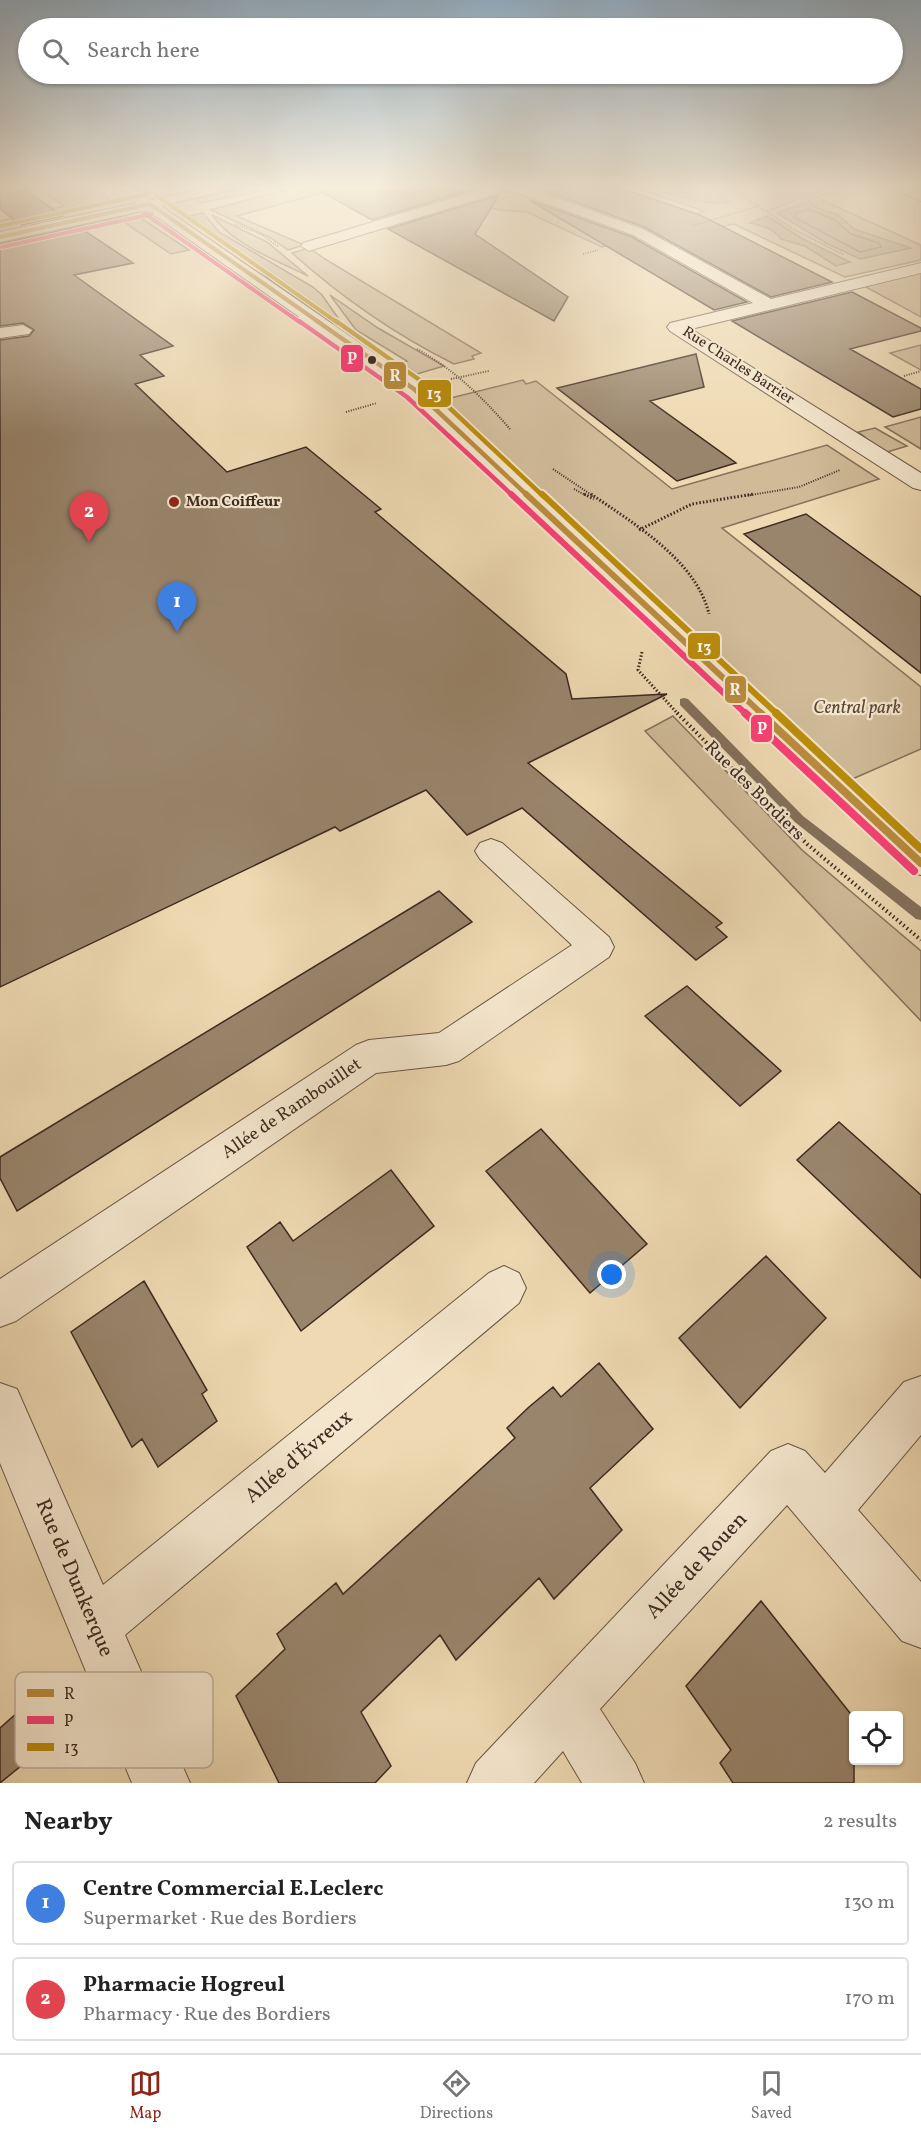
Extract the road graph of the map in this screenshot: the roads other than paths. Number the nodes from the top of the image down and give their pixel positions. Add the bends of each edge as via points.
1 (242, 268) edge
2 (703, 268) edge
3 (921, 268) edge
4 (769, 305) junction
5 (23, 330) dead end
6 (0, 333) edge
7 (921, 483) edge
8 (491, 851) dead end
9 (921, 863) edge
10 (504, 1288) dead end
11 (0, 1305) edge
12 (921, 1399) edge
13 (0, 1406) edge
14 (825, 1511) junction
15 (921, 1622) edge
16 (94, 1626) junction
17 (114, 1672) edge
18 (566, 1706) junction
19 (155, 1768) edge
20 (161, 1783) edge
21 (496, 1783) edge
22 (615, 1783) edge

1 - 9 street via 414,389
2 - 4 street
3 - 4 street, Rue Charles Barrier
4 - 7 street, Rue Charles Barrier via 676,327
5 - 6 street
8 - 11 street, Allée de Rambouillet via 597,947 446,1049 369,1057
10 - 16 street, Allée d'Évreux
12 - 14 street
13 - 16 street, Rue de Dunkerque
14 - 15 street, Allée de Rouen
14 - 18 street, Allée de Rouen via 788,1468
16 - 17 street, Rue de Dunkerque
18 - 21 street
18 - 22 street
19 - 20 street, Rue de Dunkerque

